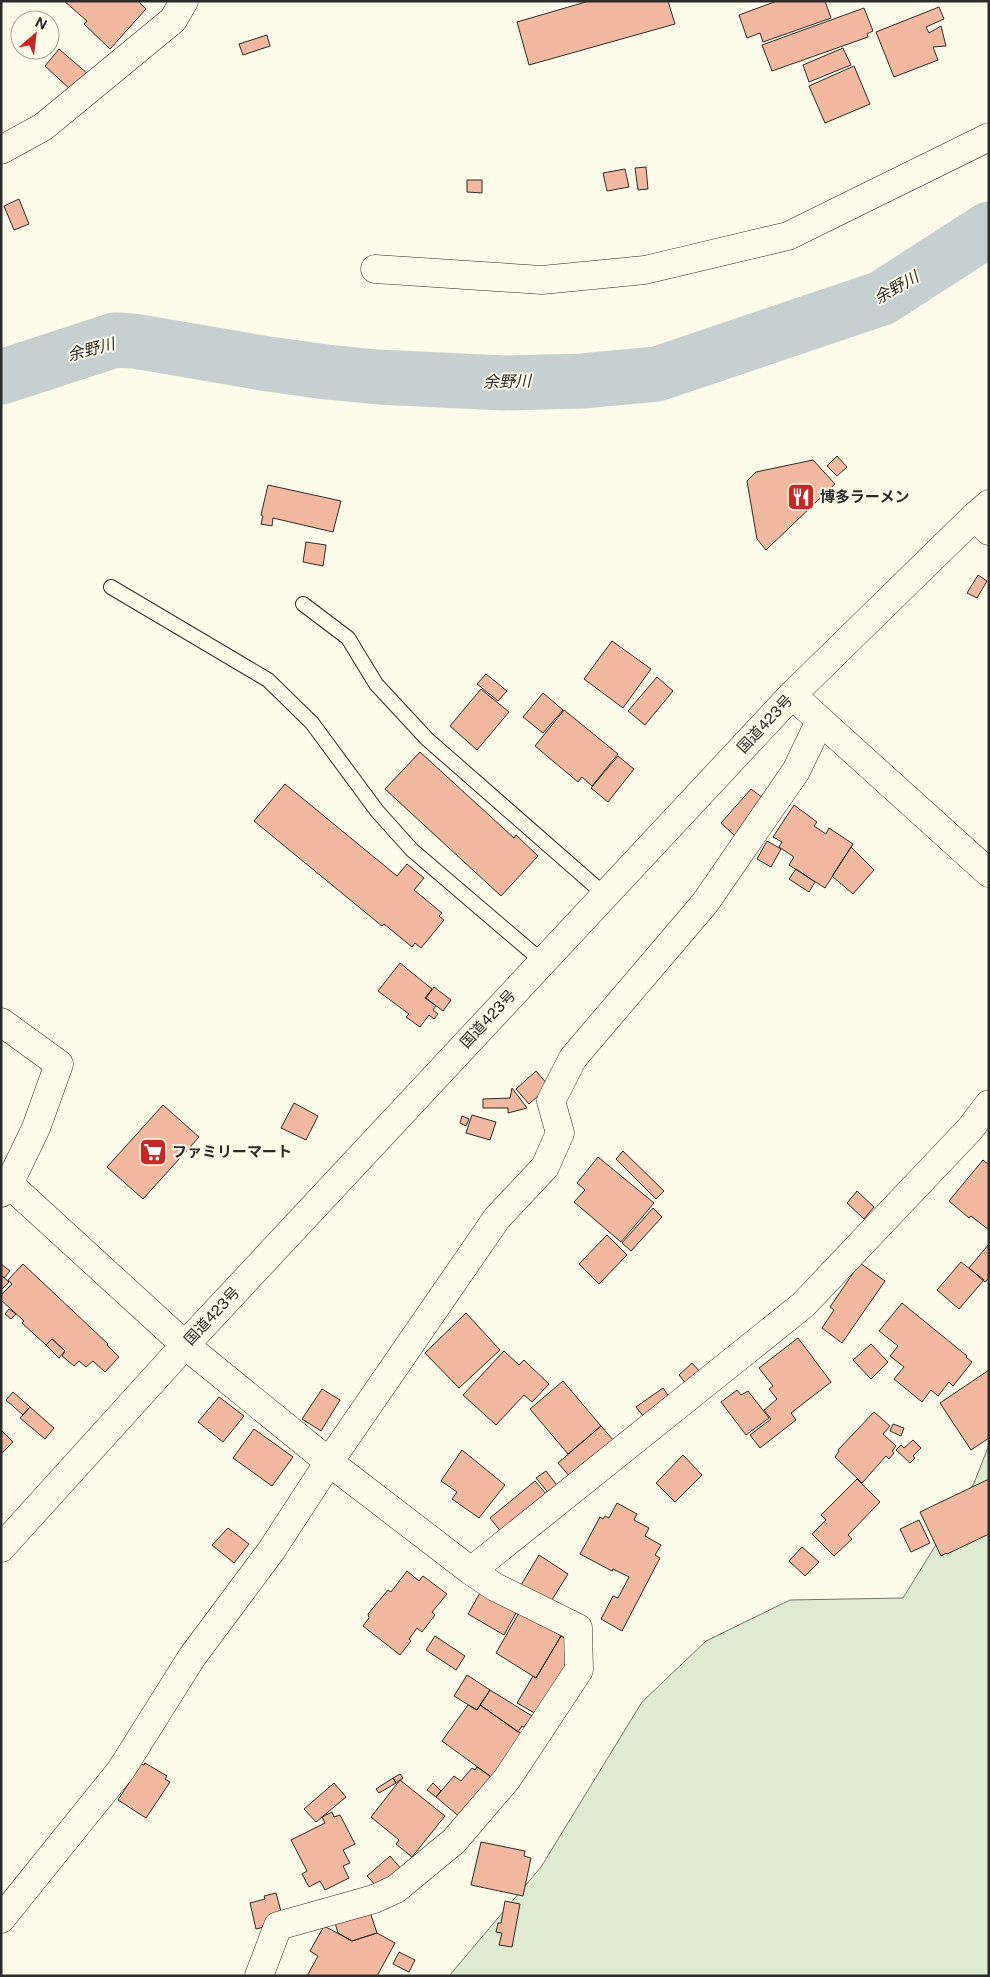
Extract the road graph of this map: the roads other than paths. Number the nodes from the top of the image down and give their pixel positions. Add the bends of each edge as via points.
1 (184, 1) edge
2 (989, 137) edge
3 (1, 150) edge
4 (375, 269) dead end
5 (984, 517) edge
6 (111, 587) dead end
7 (303, 604) dead end
8 (792, 695) junction
9 (820, 721) junction
10 (989, 873) edge
11 (604, 894) junction
12 (542, 961) junction
13 (1, 1022) edge
14 (989, 1104) edge
15 (5, 1188) edge
16 (185, 1345) junction
17 (329, 1462) junction
18 (1, 1548) edge
19 (471, 1571) junction
20 (1, 1919) edge
21 (259, 1976) edge

1 - 3 main road via 173,20 42,127
2 - 4 main road via 788,236 644,270 542,280
5 - 8 main road, 国道423号
6 - 12 lane via 268,680 312,723 377,811 412,850
7 - 11 lane via 348,638 376,684 427,739
8 - 9 main road
8 - 11 main road, 国道423号
9 - 10 main road
9 - 17 main road via 796,771 705,903 573,1058 551,1101 560,1133 545,1167 497,1218
11 - 12 main road, 国道423号
12 - 16 main road, 国道423号
13 - 15 main road via 59,1064 36,1128
14 - 19 main road via 803,1305
15 - 16 main road
16 - 17 main road
16 - 18 main road, 国道423号
17 - 19 main road
17 - 20 main road via 271,1551 192,1656 121,1770
19 - 21 main road via 495,1587 578,1628 579,1670 507,1779 454,1841 396,1889 374,1899 278,1926

